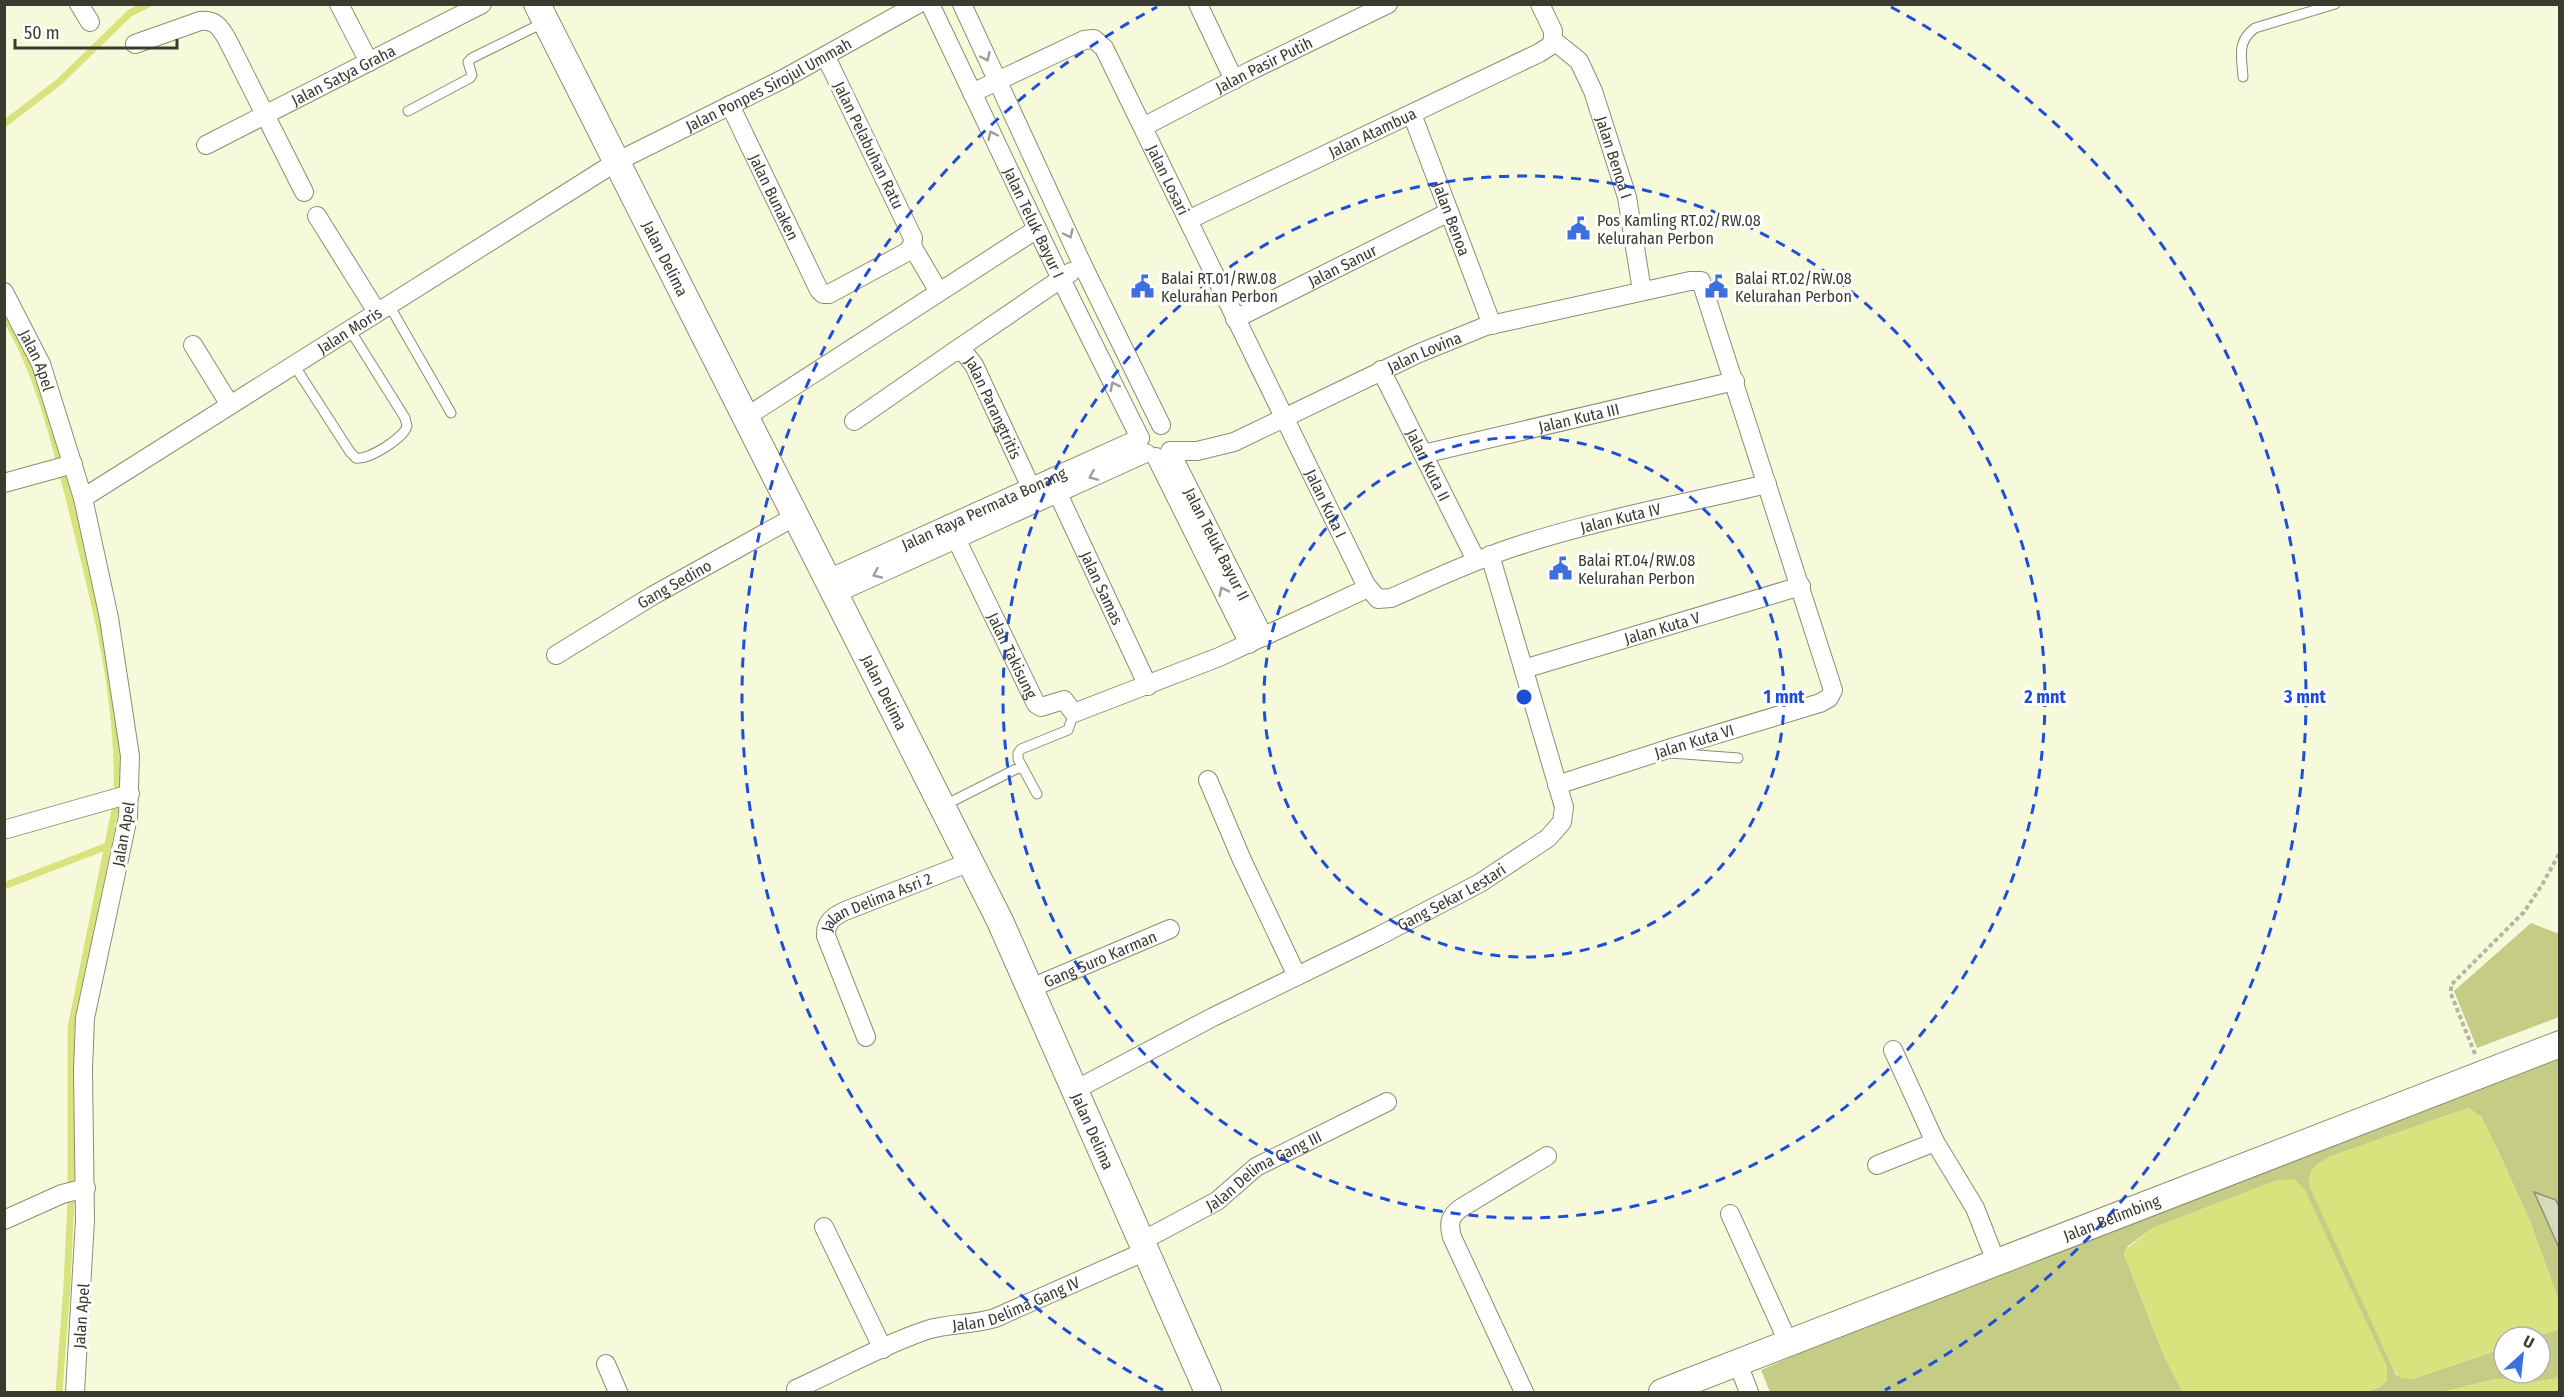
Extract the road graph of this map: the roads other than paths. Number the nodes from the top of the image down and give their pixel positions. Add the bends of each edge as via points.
1 (79, 4) edge
2 (339, 4) edge
3 (482, 4) edge
4 (918, 4) edge
5 (930, 4) edge
6 (962, 4) edge
7 (1198, 4) edge
8 (1388, 4) edge
9 (1540, 4) edge
10 (2335, 4) edge
11 (541, 13) edge
12 (90, 22) dead end
13 (1553, 40) junction
14 (135, 44) dead end
15 (825, 57) junction
16 (369, 62) junction
17 (2243, 77) dead end
18 (1234, 80) junction
19 (997, 81) junction
20 (972, 93) junction
21 (730, 105) junction
22 (408, 111) dead end
23 (1412, 114) junction
24 (265, 115) junction
25 (1143, 127) junction
26 (206, 145) dead end
27 (616, 162) junction
28 (1044, 181) junction
29 (304, 192) dead end
30 (1020, 193) junction
31 (1449, 212) junction
32 (317, 216) dead end
33 (1188, 220) junction
34 (1037, 229) junction
35 (912, 240) junction
36 (1083, 266) junction
37 (1060, 277) junction
38 (1642, 291) junction
39 (4, 292) edge
40 (939, 292) junction
41 (383, 309) junction
42 (1235, 320) junction
43 (1492, 325) junction
44 (350, 330) junction
45 (193, 345) dead end
46 (952, 353) junction
47 (294, 365) junction
48 (1381, 370) junction
49 (1735, 381) junction
50 (230, 405) junction
51 (451, 413) dead end
52 (746, 417) junction
53 (1283, 419) junction
54 (854, 420) dead end
55 (1161, 424) junction
56 (1153, 450) junction
57 (1423, 454) junction
58 (70, 465) junction
59 (4, 483) edge
60 (1767, 484) junction
61 (1053, 485) junction
62 (1034, 494) junction
63 (83, 498) junction
64 (796, 516) junction
65 (953, 531) junction
66 (1483, 558) junction
67 (832, 586) junction
68 (1801, 586) junction
69 (1368, 588) junction
70 (1256, 640) junction
71 (556, 655) dead end
72 (1524, 669) junction
73 (1148, 686) junction
74 (1074, 713) junction
75 (1657, 752) junction
76 (1738, 758) dead end
77 (1022, 766) junction
78 (1208, 780) dead end
79 (1557, 785) junction
80 (130, 794) junction
81 (1037, 794) dead end
82 (942, 806) junction
83 (7, 829) dead end
84 (970, 862) junction
85 (1170, 929) dead end
86 (1297, 976) junction
87 (1031, 988) junction
88 (866, 1037) dead end
89 (2559, 1044) edge
90 (1893, 1050) dead end
91 (1075, 1090) junction
92 (1387, 1102) dead end
93 (1935, 1142) junction
94 (1547, 1156) dead end
95 (1877, 1165) dead end
96 (86, 1188) junction
97 (1730, 1214) dead end
98 (4, 1220) edge
99 (824, 1227) dead end
100 (1144, 1246) junction
101 (1997, 1264) junction
102 (1789, 1344) junction
103 (883, 1349) junction
104 (606, 1364) dead end
105 (1738, 1364) junction
106 (796, 1389) dead end
107 (75, 1392) edge
108 (618, 1392) edge
109 (1208, 1392) edge
110 (1524, 1392) edge
111 (1662, 1392) edge
112 (1749, 1392) edge

1 - 12 street
2 - 16 street
3 - 16 street, Jalan Satya Graha
4 - 15 street, Jalan Ponpes Sirojul Ummah
5 - 20 street, Jalan Teluk Bayur I
6 -> 19 street, Jalan Teluk Bayur I
7 - 18 street
8 - 18 street, Jalan Pasir Putih
9 - 13 street
10 - 17 lane via 2255,28 2241,43
11 - 22 lane via 472,58 468,62 470,78
11 - 27 street, Jalan Delima
13 - 23 street, Jalan Atambua via 1547,49
13 - 38 street, Jalan Benoa I via 1579,61 1593,91 1627,197
14 - 24 street via 200,21 212,22 224,34
15 - 21 street, Jalan Ponpes Sirojul Ummah
15 - 35 street, Jalan Pelabuhan Ratu
16 - 24 street, Jalan Satya Graha
18 - 25 street, Jalan Pasir Putih
19 - 20 street
19 - 25 street, Jalan Losari via 1076,43 1095,39 1108,54
19 - 28 street, Jalan Teluk Bayur I
30 -> 20 street, Jalan Teluk Bayur I
21 - 27 street, Jalan Ponpes Sirojul Ummah
21 - 35 street, Jalan Bunaken via 823,294 907,252
23 - 31 street, Jalan Benoa
23 - 33 street, Jalan Atambua
24 - 26 street, Jalan Satya Graha
24 - 29 street
25 - 33 street, Jalan Losari
27 - 41 street, Jalan Moris
27 - 52 street, Jalan Delima
28 - 30 street
28 -> 36 street, Jalan Teluk Bayur I
30 - 34 street, Jalan Teluk Bayur I
31 - 42 street, Jalan Sanur
31 - 43 street, Jalan Benoa
32 - 41 street
33 - 42 street, Jalan Losari
34 - 37 street, Jalan Teluk Bayur I
34 - 40 street
35 - 40 street, Jalan Pelabuhan Ratu
36 - 37 street
36 - 55 street, Jalan Teluk Bayur I
37 - 46 street
56 -> 37 street, Jalan Teluk Bayur I
38 - 43 street, Jalan Lovina
38 - 49 street, Jalan Lovina via 1698,280 1704,285
39 - 58 street, Jalan Apel via 41,364
40 - 52 street
41 - 44 street, Jalan Moris
41 - 51 lane
42 - 53 street, Jalan Losari
43 - 48 street, Jalan Lovina
44 - 47 street, Jalan Moris
44 - 47 lane via 405,418 407,426 402,436 367,457 356,458
45 - 50 street
46 - 54 street, Jalan Parangtritis
46 - 62 street, Jalan Parangtritis via 963,351 971,359
47 - 50 street, Jalan Moris
48 - 53 street, Jalan Lovina
48 - 57 street, Jalan Kuta II
49 - 57 street, Jalan Kuta III
49 - 60 street
50 - 63 street, Jalan Moris
52 - 64 street, Jalan Delima
53 - 56 street, Jalan Lovina via 1221,446 1197,451
53 - 69 street, Jalan Kuta I
55 - 56 street, Jalan Teluk Bayur I via 1173,435
55 - 56 street via 1142,433
56 - 61 street, Jalan Raya Permata Bonang
56 - 70 street, Jalan Teluk Bayur II
57 - 66 street, Jalan Kuta II
58 - 59 street
58 - 63 street, Jalan Apel
60 - 66 street, Jalan Kuta IV via 1559,534
60 - 68 street
61 - 62 street, Jalan Raya Permata Bonang
61 - 73 street, Jalan Samas
62 - 65 street, Jalan Raya Permata Bonang
63 - 80 street, Jalan Apel via 128,732
64 - 67 street, Jalan Delima
64 - 71 street, Gang Sedino
65 - 67 street, Jalan Raya Permata Bonang
65 - 74 street, Jalan Takisung via 1036,704 1041,707 1064,699
66 - 69 street, Jalan Kuta IV via 1385,600 1375,597
66 - 72 street, Jalan Kuta II
67 - 82 street, Jalan Delima
68 - 72 street, Jalan Kuta V
68 - 75 street, Jalan Kuta VI via 1832,683 1831,696 1820,703
69 - 70 street
70 - 73 street
72 - 79 street, Jalan Kuta II
73 - 74 street
74 - 77 lane via 1068,730 1021,749 1017,756
75 - 76 lane
75 - 79 street, Jalan Kuta VI
77 - 81 lane
77 - 82 lane
78 - 86 street via 1246,871
79 - 86 street, Gang Sekar Lestari via 1564,807 1563,822 1537,847 1448,901
80 - 83 street
80 - 96 street, Jalan Apel via 85,1018 82,1070
82 - 84 street, Jalan Delima
84 - 87 street, Jalan Delima
84 - 88 street, Jalan Delima Asri 2 via 845,911 827,925 826,936
85 - 87 street, Gang Suro Karman
86 - 91 street, Gang Sekar Lestari
87 - 91 street, Jalan Delima
89 - 101 street, Jalan Belimbing
90 - 93 street
91 - 100 street, Jalan Delima
92 - 100 street, Jalan Delima Gang III via 1256,1167 1217,1201
93 - 95 street
93 - 101 street via 1975,1208
94 - 110 street via 1461,1208 1449,1225
96 - 98 street via 62,1194
96 - 107 street, Jalan Apel
97 - 102 street
99 - 103 street
100 - 103 street, Jalan Delima Gang IV via 995,1318 932,1328
100 - 109 street, Jalan Delima
101 - 102 street, Jalan Belimbing
102 - 105 street, Jalan Belimbing
103 - 106 street, Jalan Delima Gang IV
104 - 108 street
105 - 111 street, Jalan Belimbing
105 - 112 street

